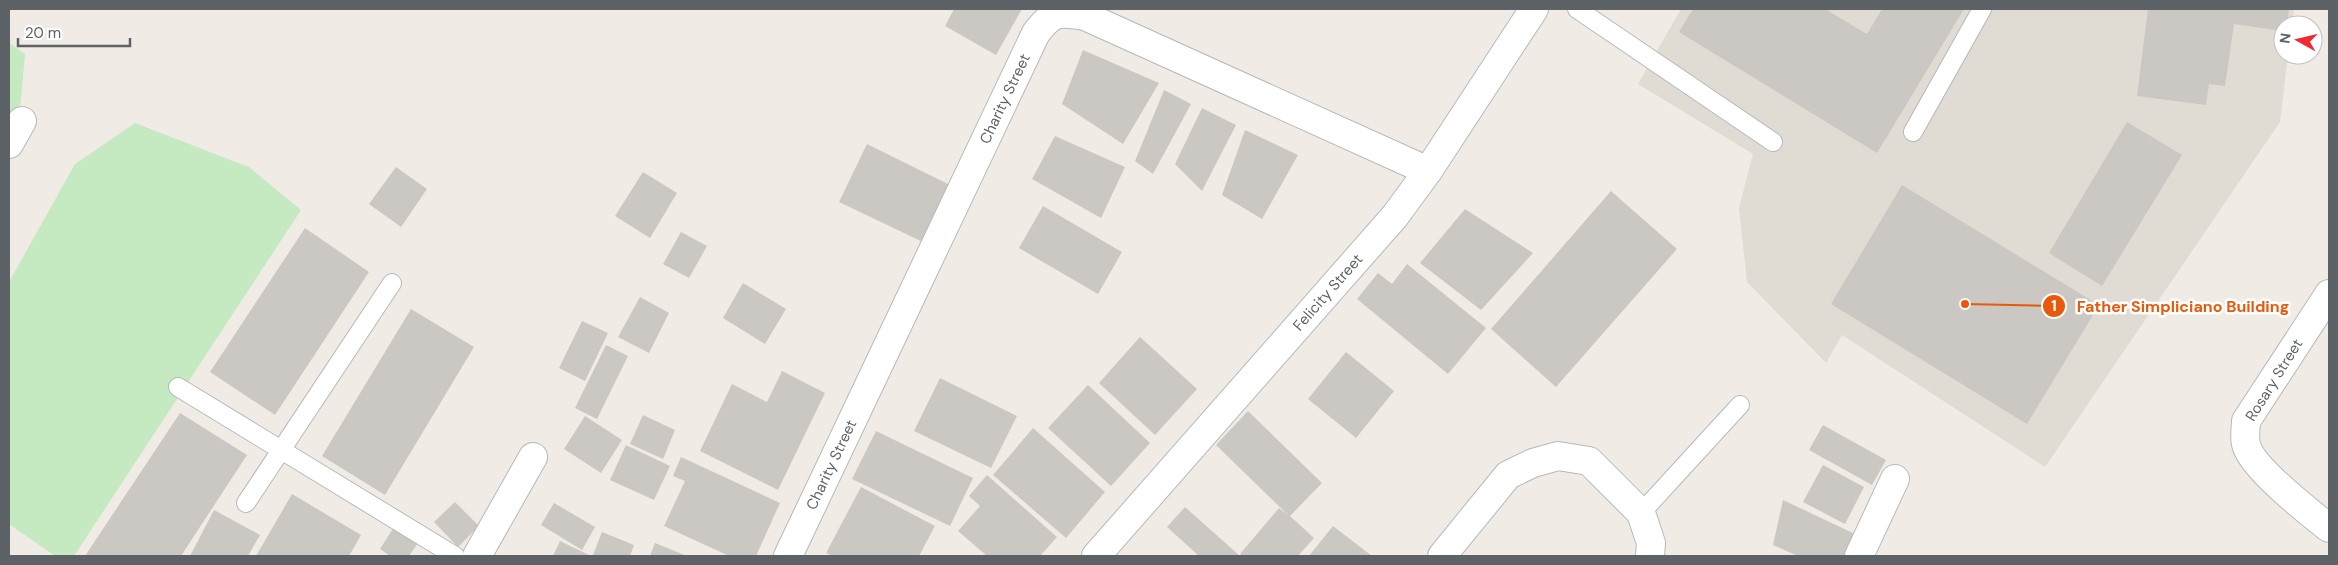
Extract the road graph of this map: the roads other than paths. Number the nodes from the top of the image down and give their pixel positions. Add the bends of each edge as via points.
1 (1534, 9) edge
2 (1577, 9) edge
3 (1982, 9) edge
4 (1913, 132) dead end
5 (1773, 142) dead end
6 (1428, 171) junction
7 (392, 283) dead end
8 (2329, 294) edge
9 (178, 387) dead end
10 (1740, 405) dead end
11 (282, 449) junction
12 (533, 457) dead end
13 (1895, 479) dead end
14 (246, 503) dead end
15 (1641, 513) junction
16 (2329, 528) edge
17 (455, 556) edge
18 (477, 556) edge
19 (788, 556) edge
20 (1096, 556) edge
21 (1442, 556) edge
22 (1650, 556) edge
23 (1859, 556) edge

1 - 6 street, Felicity Street
2 - 5 lane
3 - 4 lane
6 - 19 street, Charity Street via 1085,16 1058,12 1047,19 1036,33
6 - 20 street, Felicity Street via 1395,216
7 - 11 lane
8 - 16 street, Rosary Street via 2246,421 2246,445 2255,461
9 - 11 lane
10 - 15 lane
11 - 14 lane
11 - 17 lane
12 - 18 street
13 - 23 street
15 - 21 street via 1589,461 1558,456 1508,475
15 - 22 street via 1651,543

